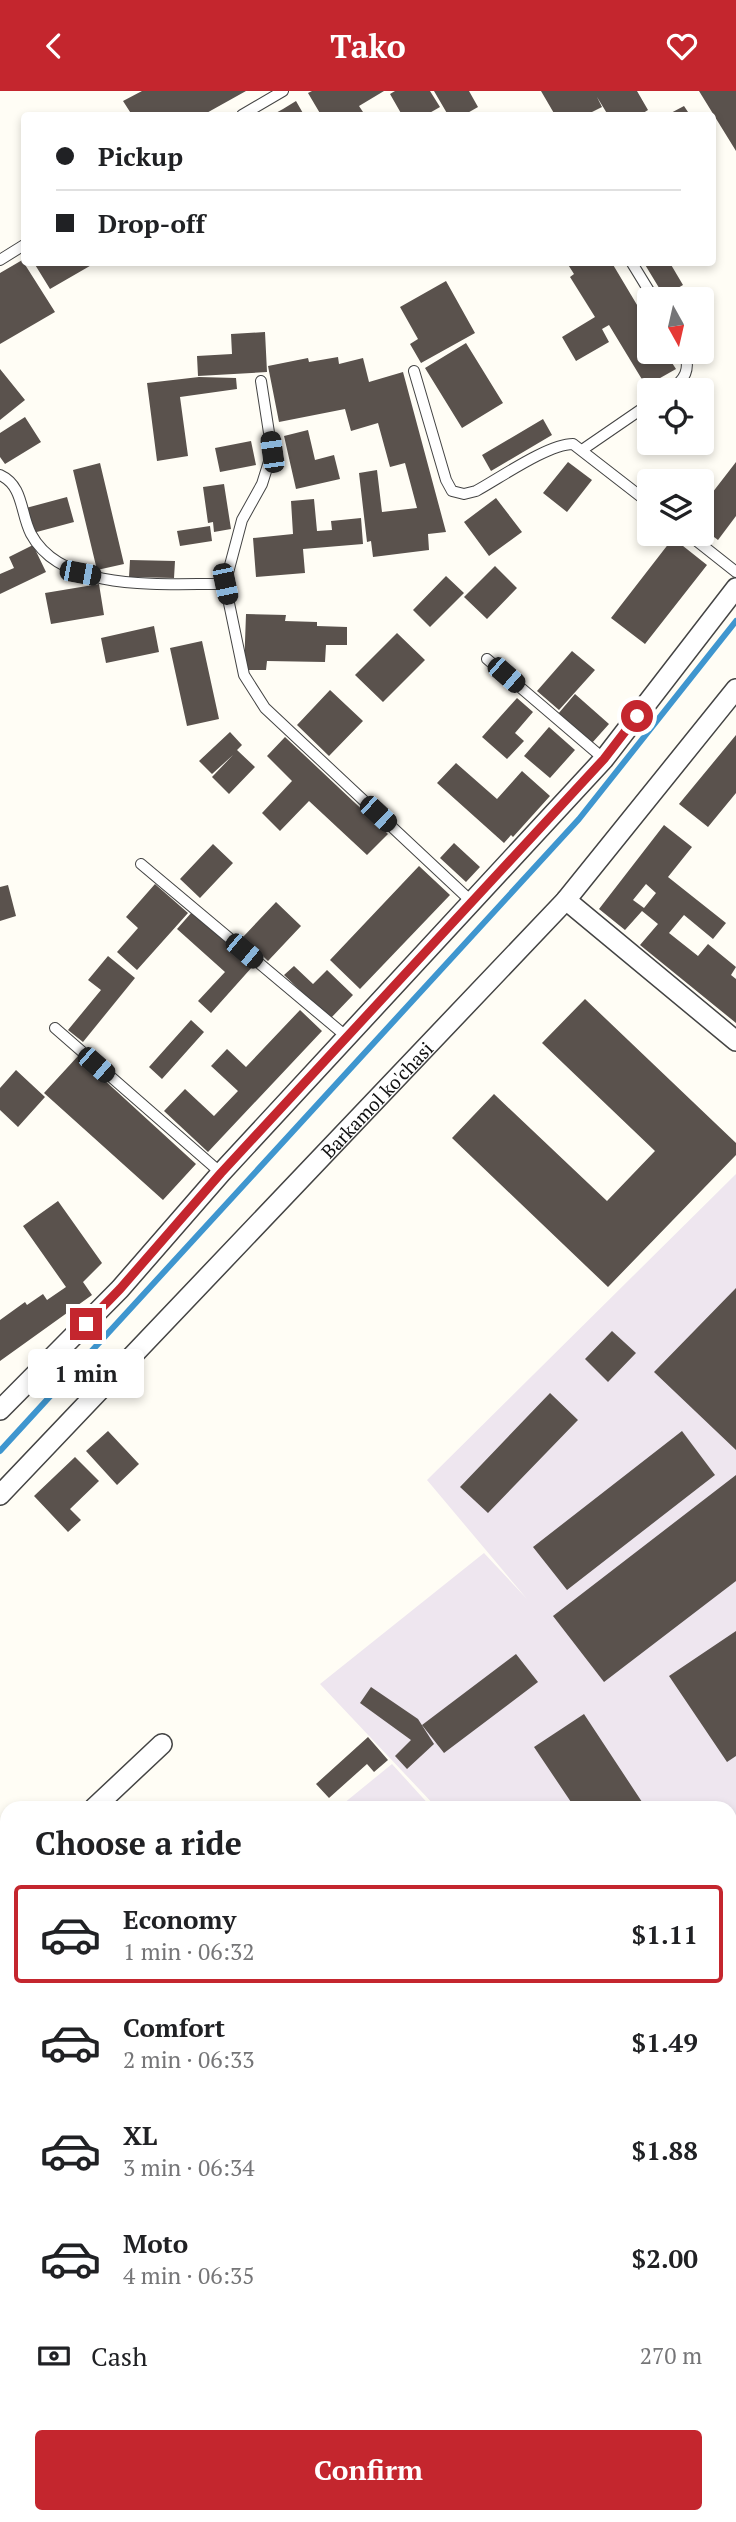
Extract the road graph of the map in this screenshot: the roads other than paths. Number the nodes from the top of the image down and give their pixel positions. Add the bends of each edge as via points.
1 (283, 91) edge
2 (247, 112) edge
3 (21, 248) edge
4 (0, 260) edge
5 (634, 266) edge
6 (647, 287) edge
7 (414, 371) dead end
8 (261, 381) dead end
9 (637, 412) edge
10 (582, 450) junction
11 (0, 474) edge
12 (637, 494) edge
13 (703, 546) edge
14 (736, 572) edge
15 (225, 584) junction
16 (736, 588) edge
17 (487, 659) dead end
18 (735, 692) edge
19 (604, 759) junction
20 (141, 864) dead end
21 (566, 900) junction
22 (472, 902) junction
23 (55, 1028) dead end
24 (347, 1037) junction
25 (736, 1041) edge
26 (221, 1173) junction
27 (0, 1410) edge
28 (0, 1495) edge
29 (162, 1744) dead end
30 (101, 1801) edge

1 - 2 lane
3 - 4 lane
5 - 6 lane
7 - 10 lane via 452,491 476,491 562,444
8 - 15 lane via 272,452 262,484 242,520
9 - 10 lane
10 - 12 lane
11 - 15 lane via 18,491 31,535 50,557 80,573 122,582
13 - 14 lane
15 - 22 lane via 244,675 265,708
16 - 19 street
17 - 19 lane
18 - 21 street, Barkamol ko'chasi
19 - 22 street
20 - 24 lane
21 - 25 street
21 - 28 street, Barkamol ko'chasi
22 - 24 street
23 - 26 lane
24 - 26 street
26 - 27 street via 120,1289
29 - 30 street

